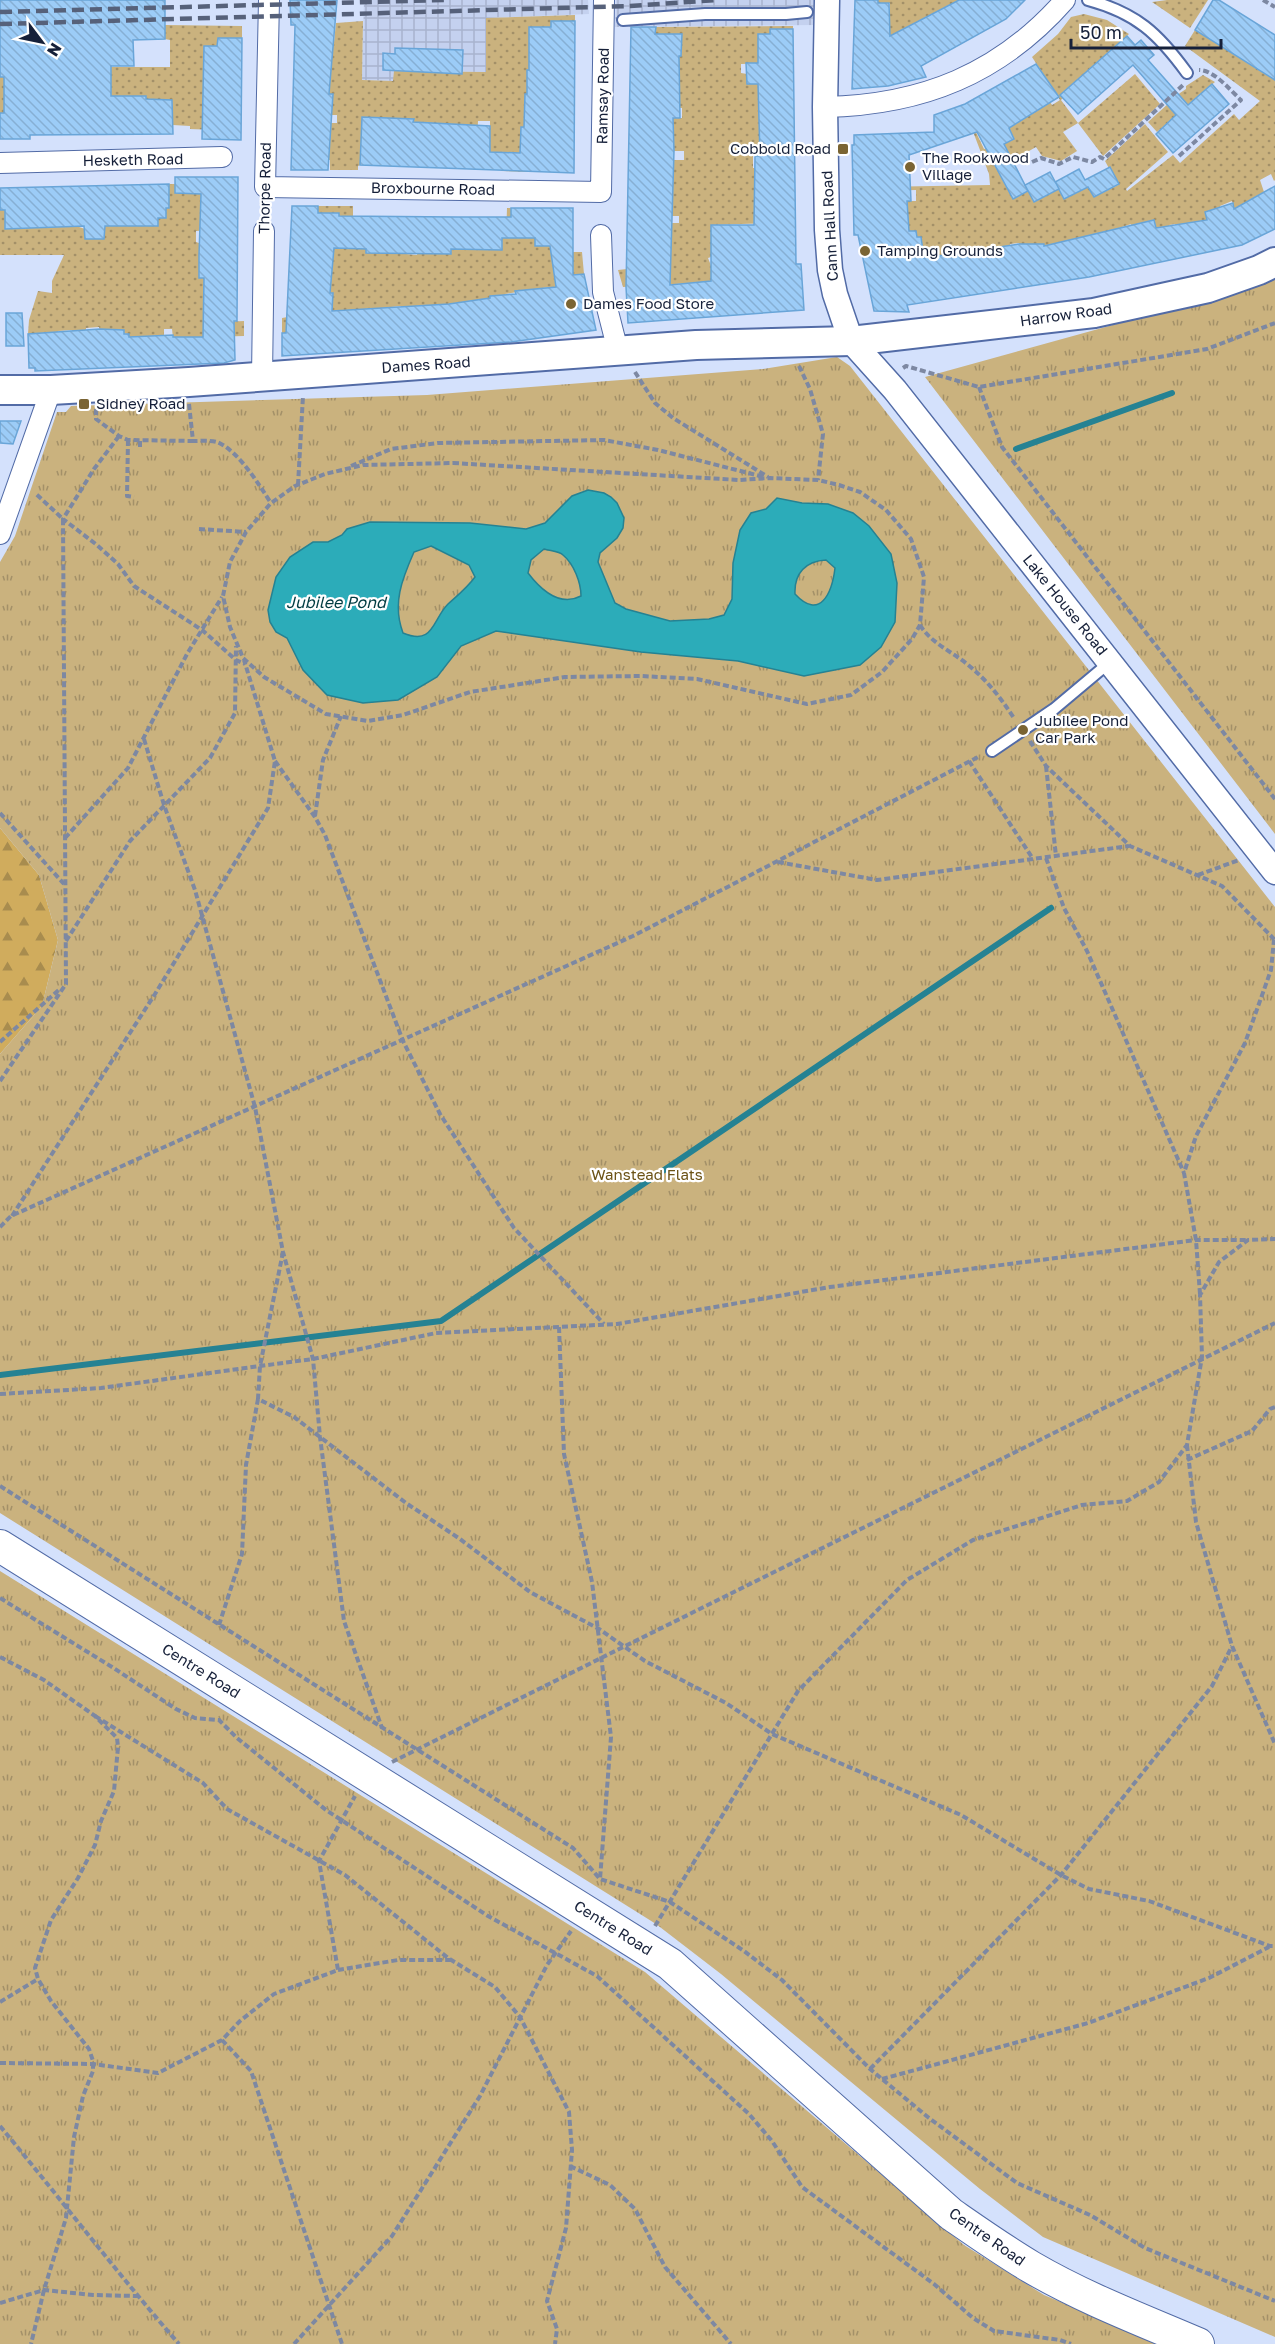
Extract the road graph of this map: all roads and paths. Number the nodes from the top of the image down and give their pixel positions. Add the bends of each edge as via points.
1 (269, 0) edge
2 (604, 0) edge
3 (1065, 0) edge
4 (1088, 0) edge
5 (1263, 0) edge
6 (817, 6) edge
7 (1275, 7) edge
8 (623, 20) dead end
9 (1187, 73) junction
10 (825, 107) junction
11 (1179, 156) dead end
12 (222, 157) dead end
13 (1032, 162) dead end
14 (0, 163) edge
15 (265, 188) joint
16 (600, 192) joint
17 (264, 231) dead end
18 (601, 235) dead end
19 (1275, 262) edge
20 (1275, 323) edge
21 (851, 341) junction
22 (624, 358) junction
23 (798, 364) dead end
24 (901, 370) dead end
25 (262, 377) junction
26 (94, 386) junction
27 (979, 387) junction
28 (0, 390) edge
29 (51, 390) junction
30 (303, 391) dead end
31 (189, 397) dead end
32 (118, 436) junction
33 (128, 440) junction
34 (140, 441) junction
35 (193, 441) junction
36 (140, 447) dead end
37 (340, 470) junction
38 (770, 478) junction
39 (818, 480) junction
40 (19, 483) junction
41 (298, 485) junction
42 (134, 497) dead end
43 (271, 503) junction
44 (63, 519) junction
45 (199, 530) dead end
46 (246, 532) junction
47 (0, 534) edge
48 (223, 596) junction
49 (920, 625) junction
50 (202, 630) junction
51 (236, 643) junction
52 (243, 658) junction
53 (236, 660) junction
54 (1110, 662) junction
55 (244, 664) junction
56 (255, 669) junction
57 (1009, 710) dead end
58 (341, 716) junction
59 (144, 739) junction
60 (992, 751) joint
61 (1037, 751) dead end
62 (969, 760) junction
63 (275, 761) junction
64 (1046, 766) junction
65 (1275, 799) edge
66 (164, 805) junction
67 (0, 813) edge
68 (315, 817) junction
69 (65, 839) junction
70 (1130, 846) junction
71 (1056, 856) junction
72 (1046, 858) junction
73 (1033, 859) junction
74 (777, 862) junction
75 (1270, 866) edge
76 (1198, 875) junction
77 (65, 885) junction
78 (202, 916) junction
79 (1274, 940) edge
80 (65, 941) junction
81 (66, 984) junction
82 (403, 1041) junction
83 (0, 1042) edge
84 (0, 1081) edge
85 (255, 1107) junction
86 (1184, 1173) junction
87 (11, 1216) junction
88 (0, 1227) edge
89 (1275, 1239) edge
90 (1196, 1240) junction
91 (1248, 1240) junction
92 (283, 1252) junction
93 (1200, 1295) junction
94 (1275, 1323) edge
95 (605, 1324) junction
96 (560, 1327) junction
97 (1202, 1358) junction
98 (313, 1359) junction
99 (260, 1366) junction
100 (0, 1394) edge
101 (258, 1399) junction
102 (1275, 1407) edge
103 (320, 1437) junction
104 (1187, 1445) junction
105 (1187, 1460) junction
106 (0, 1486) edge
107 (0, 1546) edge
108 (0, 1598) edge
109 (219, 1625) junction
110 (599, 1629) junction
111 (624, 1646) junction
112 (1232, 1646) junction
113 (0, 1657) edge
114 (602, 1657) junction
115 (95, 1716) junction
116 (382, 1728) junction
117 (772, 1734) junction
118 (1275, 1744) edge
119 (416, 1750) junction
120 (368, 1774) junction
121 (342, 1820) junction
122 (319, 1861) junction
123 (1061, 1875) junction
124 (600, 1879) junction
125 (670, 1902) junction
126 (585, 1911) junction
127 (641, 1946) junction
128 (1273, 1947) edge
129 (556, 1952) junction
130 (452, 1960) junction
131 (338, 1970) junction
132 (38, 1979) junction
133 (0, 2002) edge
134 (520, 2017) junction
135 (222, 2040) junction
136 (0, 2062) edge
137 (93, 2064) junction
138 (870, 2069) junction
139 (882, 2079) junction
140 (0, 2126) edge
141 (570, 2166) junction
142 (67, 2206) junction
143 (44, 2290) junction
144 (137, 2296) junction
145 (1275, 2301) edge
146 (0, 2303) edge
147 (330, 2304) junction
148 (31, 2344) edge
149 (179, 2344) edge
150 (294, 2344) edge
151 (342, 2344) edge
152 (555, 2344) edge
153 (731, 2344) edge
154 (1071, 2344) edge
155 (1198, 2344) edge

1 - 15 street, Thorpe Road
2 - 16 street, Ramsay Road
3 - 10 street via 1012,50 950,84 875,104
4 - 9 lane via 1139,22 1169,48
5 - 7 path
6 - 8 lane via 786,14
6 - 10 street, Cann Hall Road
9 - 11 path via 1203,69 1241,100
9 - 13 path via 1182,88 1104,159 1092,162 1073,157 1059,164 1041,158
10 - 21 street, Cann Hall Road via 830,270
12 - 14 street, Hesketh Road
15 - 16 street, Broxbourne Road
17 - 25 street, Thorpe Road
18 - 22 street via 603,292
19 - 21 main road, Harrow Road via 1208,288 1094,313
20 - 27 path via 1207,349
21 - 22 main road, Dames Road via 696,345
21 - 54 street, Lake House Road via 895,390
22 - 25 main road, Dames Road
22 - 38 path via 655,403 673,418
23 - 39 path via 823,434
24 - 27 path via 906,366
25 - 26 main road, Dames Road
26 - 29 main road, Dames Road
26 - 32 path via 96,419
27 - 65 path via 1002,447
28 - 29 main road, Dames Road
29 - 40 street
30 - 41 path
31 - 35 path
32 - 33 path
32 - 44 path
33 - 34 path
33 - 42 path via 127,496
34 - 35 path
34 - 36 path
35 - 43 path via 217,442 231,452
37 - 38 path via 363,465 453,464 740,480
37 - 38 path via 392,448 479,441 604,440
37 - 41 path
38 - 39 path
39 - 49 path via 860,492 886,510 911,539 924,577
40 - 44 path via 30,488
40 - 47 street
41 - 43 path
43 - 46 path
44 - 50 path via 118,564 134,586
44 - 69 path
45 - 46 path
46 - 48 path via 230,562
48 - 50 path
48 - 51 path
49 - 57 path via 927,636 968,664 994,688
49 - 58 path via 882,672 851,695 807,704 697,680 641,675 565,677 470,692 403,715 368,721
50 - 53 path
50 - 59 path
51 - 52 path
51 - 53 path
52 - 55 path
52 - 56 path
53 - 55 path
53 - 66 path via 236,713 210,758
54 - 60 lane via 1054,709
54 - 75 street, Lake House Road
55 - 56 path
55 - 63 path
56 - 58 path via 326,714
58 - 68 path via 323,760
59 - 66 path
59 - 69 path via 129,768
60 - 62 path
61 - 64 path
62 - 73 path
62 - 74 path
63 - 68 path
63 - 78 path via 268,808
64 - 70 path
64 - 71 path
66 - 78 path
66 - 80 path via 130,841
67 - 77 path
68 - 82 path
69 - 77 path
70 - 71 path
70 - 76 path
71 - 72 path
72 - 73 path
72 - 86 path via 1064,908 1087,951
73 - 74 path via 877,880
74 - 82 path via 633,936
75 - 76 path via 1242,859
76 - 79 path via 1222,886
77 - 80 path
78 - 85 path
78 - 87 path
79 - 86 path via 1271,970 1245,1043 1196,1136
80 - 81 path
81 - 83 path
81 - 84 path
82 - 85 path
82 - 95 path via 440,1114 514,1227
85 - 87 path
85 - 92 path
86 - 90 path
87 - 88 path
89 - 91 path
90 - 91 path
90 - 93 path
90 - 95 path via 831,1287
91 - 93 path via 1219,1262
92 - 98 path
92 - 99 path
93 - 97 path
94 - 97 path
95 - 96 path
96 - 98 path via 436,1334
96 - 110 path via 564,1454
97 - 104 path
97 - 111 path
98 - 99 path
98 - 103 path
99 - 100 path via 101,1388
99 - 101 path
101 - 103 path via 294,1417
101 - 109 path via 246,1465 242,1554
102 - 105 path via 1252,1431
103 - 110 path via 530,1592
103 - 116 path via 344,1621
104 - 105 path
104 - 117 path via 1159,1482 1127,1501 1082,1505 973,1539 907,1580 798,1691
105 - 112 path via 1196,1522
106 - 109 path
107 - 120 main road, Centre Road
108 - 121 path via 176,1709 195,1718 219,1720
109 - 116 path
110 - 111 path
110 - 114 path
111 - 114 path
111 - 117 path via 726,1703
112 - 118 path
112 - 123 path via 1212,1686
113 - 115 path via 44,1680
114 - 119 path
114 - 124 path via 611,1737
115 - 122 path via 203,1783 227,1809
115 - 132 path via 117,1738 114,1791 95,1845 51,1920 35,1968
116 - 119 path
117 - 123 path via 961,1815
117 - 125 path
119 - 120 path
119 - 124 path via 573,1848
120 - 121 path
120 - 126 main road, Centre Road
121 - 122 path
121 - 129 path via 488,1916
122 - 130 path via 345,1875
122 - 131 path
123 - 128 path via 1089,1889 1149,1901
123 - 138 path
124 - 125 path
125 - 127 path
125 - 138 path via 782,1980
126 - 127 main road, Centre Road
126 - 129 path
127 - 155 main road, Centre Road via 670,1964 951,2214 1031,2267 1076,2291
128 - 139 path via 1209,1978 1088,2023
129 - 134 path
129 - 154 path via 597,1976 749,2114 802,2187 934,2283 973,2318 994,2331
130 - 131 path via 398,1960
130 - 134 path via 495,1987
131 - 135 path via 274,1994
132 - 133 path
132 - 137 path via 66,2023 89,2049
134 - 141 path via 569,2112
134 - 147 path via 480,2096 392,2236
135 - 137 path via 158,2073
135 - 147 path via 250,2072
136 - 137 path
137 - 142 path via 74,2137
138 - 139 path
139 - 145 path via 1017,2183 1090,2216 1145,2248
140 - 142 path
141 - 152 path via 566,2228 547,2301 557,2329
141 - 153 path via 610,2186 635,2209 665,2267
142 - 143 path
142 - 144 path
143 - 144 path
143 - 146 path
143 - 148 path
144 - 149 path
147 - 150 path
147 - 151 path

